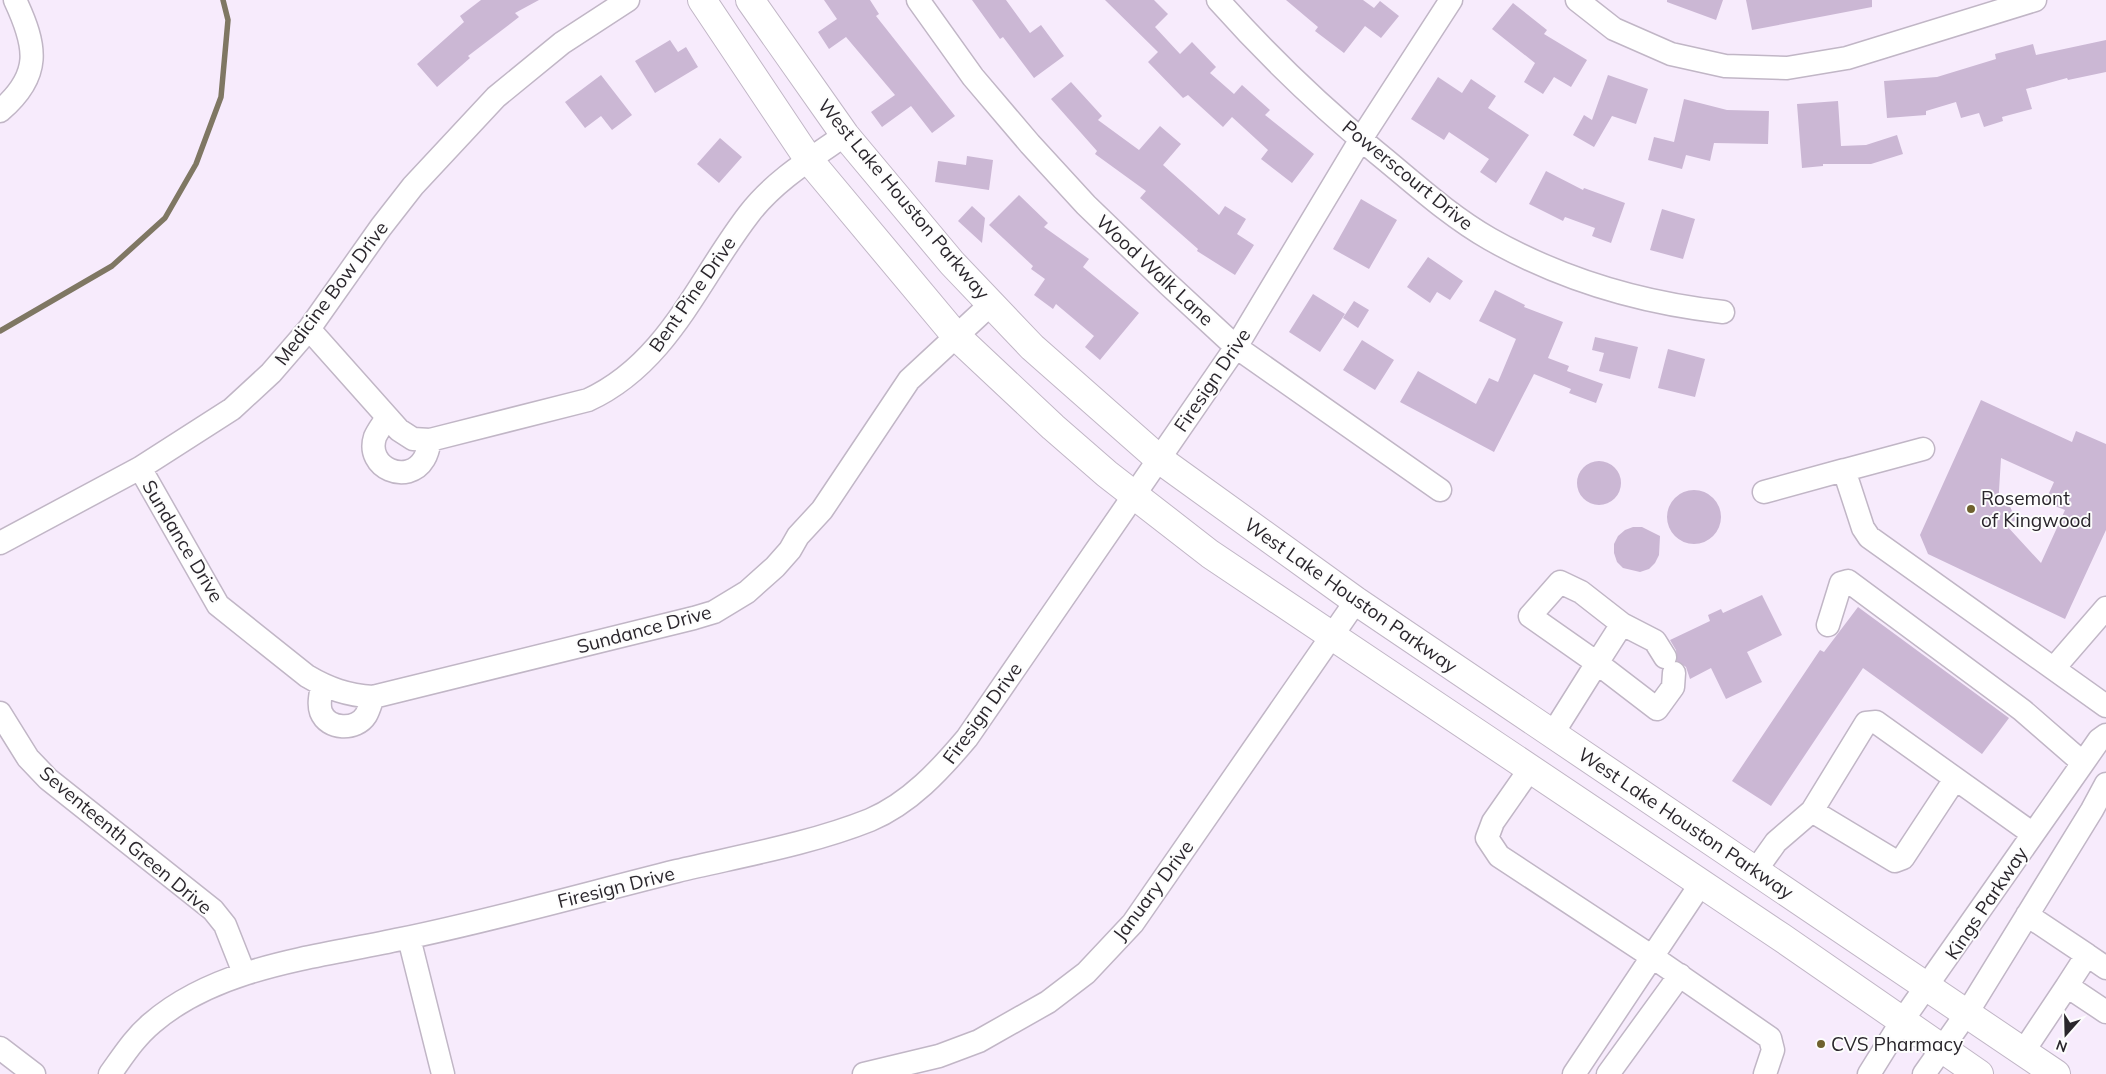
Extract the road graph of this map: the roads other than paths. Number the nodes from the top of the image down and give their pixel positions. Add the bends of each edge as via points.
1 (16, 0) edge
2 (628, 0) edge
3 (702, 0) edge
4 (750, 0) edge
5 (918, 0) edge
6 (1218, 0) edge
7 (1451, 0) edge
8 (1577, 0) edge
9 (2033, 0) edge
10 (0, 111) edge
11 (845, 135) junction
12 (1361, 140) junction
13 (809, 160) junction
14 (991, 304) junction
15 (1723, 312) dead end
16 (309, 329) junction
17 (956, 336) junction
18 (1236, 347) junction
19 (387, 417) junction
20 (430, 440) junction
21 (1923, 449) dead end
22 (1159, 459) junction
23 (140, 468) junction
24 (1845, 470) junction
25 (1440, 490) dead end
26 (1764, 492) dead end
27 (1133, 496) junction
28 (0, 542) edge
29 (1356, 601) junction
30 (2106, 608) edge
31 (1622, 624) junction
32 (1828, 625) dead end
33 (1331, 637) junction
34 (1597, 663) junction
35 (2054, 668) junction
36 (322, 685) junction
37 (372, 697) junction
38 (2106, 706) edge
39 (0, 712) edge
40 (1554, 733) junction
41 (2106, 735) edge
42 (2083, 763) junction
43 (1530, 769) junction
44 (1955, 779) junction
45 (2106, 784) edge
46 (1812, 811) junction
47 (2033, 834) junction
48 (1756, 870) junction
49 (1700, 885) junction
50 (2027, 915) junction
51 (408, 938) junction
52 (2086, 955) junction
53 (1654, 958) junction
54 (2106, 968) edge
55 (244, 972) junction
56 (1680, 975) junction
57 (2067, 986) junction
58 (1927, 987) junction
59 (2106, 1012) edge
60 (1967, 1013) junction
61 (1902, 1020) junction
62 (0, 1048) edge
63 (1943, 1049) junction
64 (2023, 1052) junction
65 (34, 1074) edge
66 (110, 1074) edge
67 (443, 1074) edge
68 (864, 1074) edge
69 (1574, 1074) edge
70 (1608, 1074) edge
71 (1766, 1074) edge
72 (1870, 1074) edge
73 (1924, 1074) edge
74 (1979, 1074) edge
75 (2056, 1074) edge

1 - 10 street via 33,52 28,76 17,96
2 - 16 street, Medicine Bow Drive via 562,43 496,97 413,186
3 - 13 main road
4 - 11 main road, West Lake Houston Parkway
5 - 18 street, Wood Walk Lane via 973,77 1042,158 1086,205
6 - 12 street, Powerscourt Drive via 1294,80
7 - 12 street, Firesign Drive
8 - 9 street via 1614,29 1671,54 1725,66 1787,68 1847,58
11 - 13 street, Bent Pine Drive
11 - 14 main road, West Lake Houston Parkway via 952,263
12 - 15 street, Powerscourt Drive via 1443,207 1490,238 1542,265 1598,286 1651,300
12 - 18 street, Firesign Drive
13 - 17 main road
13 - 20 street, Bent Pine Drive via 775,186 749,213 661,343 611,389 588,400
14 - 17 street, Sundance Drive
14 - 22 main road, West Lake Houston Parkway via 1032,347
16 - 19 street, Bent Pine Drive
16 - 23 street, Medicine Bow Drive via 272,373 232,409
17 - 27 main road via 1054,428
17 - 37 street, Sundance Drive via 910,380 822,510 790,550 747,592 723,607 694,618
18 - 22 street, Firesign Drive
18 - 25 street, Wood Walk Lane
19 - 20 street, Bent Pine Drive via 413,439
19 - 20 street via 375,437 374,448 375,457 391,471 410,471 424,459
21 - 24 street
22 - 27 street, Firesign Drive
22 - 29 main road, West Lake Houston Parkway
23 - 28 street, Medicine Bow Drive
23 - 36 street, Sundance Drive via 218,605
24 - 26 street
24 - 35 street via 1862,528 1869,537
27 - 33 main road via 1210,554
27 - 51 street, Firesign Drive via 967,738 941,768 904,801 870,819 801,841
29 - 33 street, January Drive
29 - 40 main road, West Lake Houston Parkway
30 - 35 street
31 - 34 street
31 - 34 street via 1655,641 1669,665 1672,687 1657,709
31 - 34 street via 1581,592 1560,582 1530,616
32 - 42 street via 1841,583 1848,581 2022,710
33 - 43 main road
33 - 68 street, January Drive via 1133,923 1086,973 1027,1015 979,1041 939,1056
34 - 40 street
35 - 38 street
36 - 37 street, Sundance Drive via 350,696
36 - 37 street via 320,710 334,725 348,727 361,720
39 - 55 street, Seventeenth Green Drive via 28,758 48,779 213,910 225,925
40 - 43 main road
40 - 48 main road, West Lake Houston Parkway
41 - 42 street, Kings Parkway
42 - 47 street, Kings Parkway
43 - 49 main road
43 - 53 street via 1493,822 1488,838 1498,856
44 - 46 street via 1904,858 1895,861
44 - 46 street via 1876,722 1866,723
44 - 47 street
45 - 50 street, Kings Parkway
46 - 48 street via 1776,842
47 - 58 street, Kings Parkway
48 - 58 main road, West Lake Houston Parkway
49 - 53 street
49 - 61 main road
50 - 52 street
50 - 60 street, Kings Parkway
51 - 55 street, Firesign Drive
51 - 67 street
52 - 54 street
52 - 57 street
53 - 56 street
53 - 69 street
55 - 66 street, Firesign Drive via 187,998 152,1022
56 - 70 street
56 - 71 street via 1770,1038 1773,1050
57 - 59 street
57 - 64 street
58 - 60 main road, West Lake Houston Parkway
58 - 61 street, Kings Parkway
60 - 63 street, Kings Parkway
60 - 64 main road, West Lake Houston Parkway
61 - 63 main road
61 - 72 street, Kings Parkway
62 - 65 street
63 - 73 street, Kings Parkway
63 - 74 main road
64 - 75 main road, West Lake Houston Parkway

